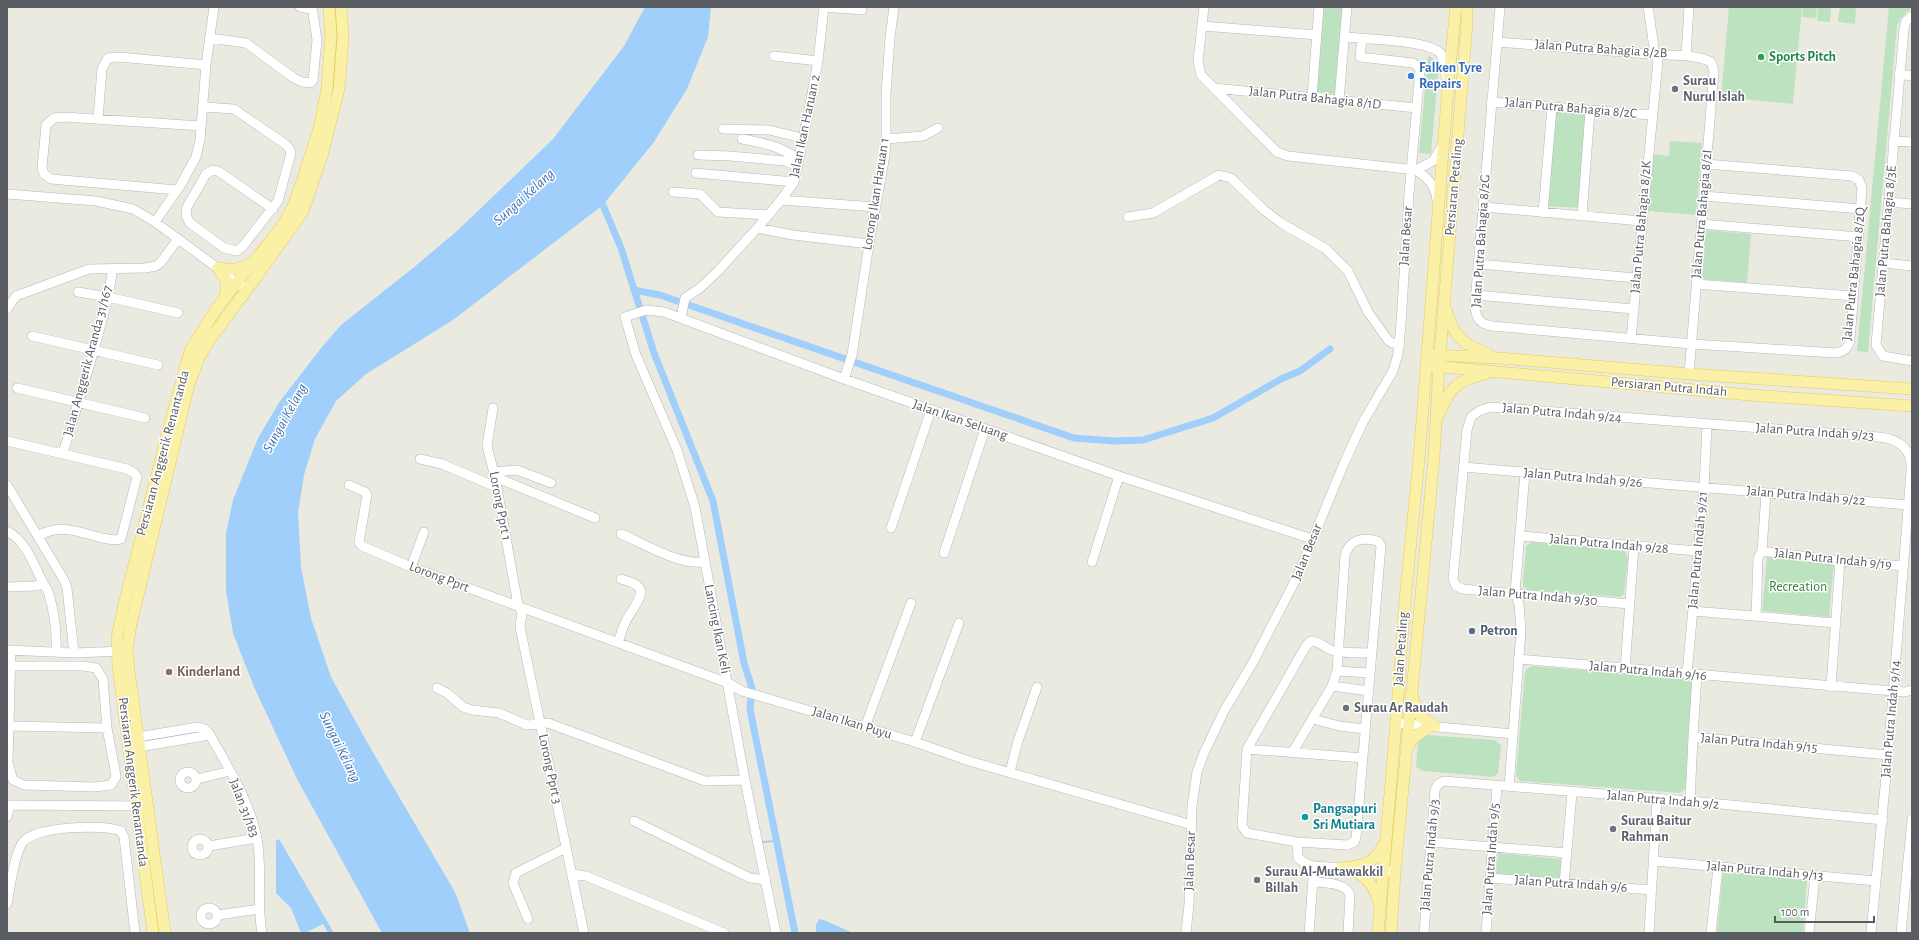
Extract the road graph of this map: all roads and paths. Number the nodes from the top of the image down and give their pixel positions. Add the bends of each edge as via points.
1 (214, 7) edge
2 (300, 7) edge
3 (329, 7) edge
4 (341, 7) edge
5 (824, 7) edge
6 (894, 7) edge
7 (1204, 7) edge
8 (1319, 7) edge
9 (1347, 7) edge
10 (1456, 7) edge
11 (1467, 7) edge
12 (1500, 7) edge
13 (1648, 7) edge
14 (1689, 7) edge
15 (312, 8) edge
16 (862, 10) dead end
17 (1912, 16) edge
18 (1202, 26) junction
19 (1317, 35) junction
20 (1345, 37) junction
21 (210, 38) junction
22 (1362, 39) junction
23 (1497, 42) junction
24 (336, 54) junction
25 (1655, 54) junction
26 (1686, 55) junction
27 (774, 56) dead end
28 (1704, 59) joint
29 (818, 61) junction
30 (206, 65) junction
31 (1899, 74) junction
32 (1912, 76) edge
33 (1448, 86) junction
34 (1214, 88) junction
35 (1312, 97) junction
36 (1339, 100) junction
37 (1491, 102) junction
38 (204, 107) junction
39 (1552, 107) junction
40 (1417, 108) junction
41 (1590, 111) junction
42 (1651, 115) junction
43 (98, 119) junction
44 (201, 126) junction
45 (938, 128) dead end
46 (723, 129) dead end
47 (802, 138) junction
48 (742, 139) dead end
49 (886, 140) junction
50 (1893, 140) junction
51 (1443, 142) junction
52 (1912, 142) edge
53 (698, 155) dead end
54 (798, 163) junction
55 (1706, 164) junction
56 (1414, 170) junction
57 (696, 173) dead end
58 (794, 182) junction
59 (177, 190) junction
60 (674, 192) dead end
61 (7, 194) edge
62 (1704, 196) junction
63 (781, 200) junction
64 (1888, 202) junction
65 (1912, 204) edge
66 (875, 207) junction
67 (1484, 208) junction
68 (273, 209) junction
69 (1438, 209) junction
70 (1861, 209) junction
71 (1543, 213) junction
72 (769, 215) junction
73 (1582, 216) junction
74 (1128, 218) dead end
75 (1641, 221) junction
76 (155, 222) junction
77 (1701, 224) junction
78 (758, 228) junction
79 (1858, 237) junction
80 (178, 239) junction
81 (869, 244) junction
82 (257, 259) junction
83 (1479, 264) junction
84 (1883, 264) junction
85 (1912, 266) edge
86 (113, 268) junction
87 (218, 268) junction
88 (1636, 278) junction
89 (237, 282) junction
90 (1696, 284) junction
91 (246, 290) junction
92 (78, 292) dead end
93 (1476, 295) junction
94 (1854, 296) junction
95 (108, 297) junction
96 (225, 297) junction
97 (1445, 306) junction
98 (7, 309) edge
99 (1634, 309) junction
100 (178, 314) dead end
101 (681, 314) junction
102 (630, 334) joint
103 (32, 336) dead end
104 (1631, 339) junction
105 (1400, 344) junction
106 (1692, 344) junction
107 (94, 350) junction
108 (1500, 358) junction
109 (1427, 360) junction
110 (1440, 361) junction
111 (1912, 361) edge
112 (158, 365) dead end
113 (1500, 373) junction
114 (1689, 374) junction
115 (844, 379) junction
116 (1755, 379) junction
117 (1829, 384) junction
118 (1891, 387) junction
119 (17, 388) dead end
120 (1912, 389) edge
121 (1912, 392) edge
122 (1750, 395) junction
123 (1826, 401) junction
124 (78, 402) junction
125 (1906, 406) edge
126 (493, 408) dead end
127 (931, 410) junction
128 (1912, 413) edge
129 (145, 418) dead end
130 (1436, 421) junction
131 (1707, 425) junction
132 (986, 429) junction
133 (7, 441) edge
134 (63, 453) junction
135 (420, 459) dead end
136 (1463, 467) junction
137 (1524, 473) junction
138 (1119, 476) junction
139 (495, 478) junction
140 (551, 483) dead end
141 (7, 485) edge
142 (349, 485) dead end
143 (1704, 488) junction
144 (1766, 493) junction
145 (1908, 505) junction
146 (595, 518) dead end
147 (891, 528) dead end
148 (7, 531) edge
149 (424, 532) dead end
150 (621, 534) dead end
151 (38, 536) junction
152 (1520, 536) junction
153 (1312, 539) junction
154 (1634, 546) junction
155 (1698, 551) junction
156 (1762, 551) junction
157 (944, 553) dead end
158 (1840, 561) junction
159 (704, 562) junction
160 (1092, 562) dead end
161 (1904, 566) junction
162 (411, 567) junction
163 (621, 579) dead end
164 (43, 583) junction
165 (7, 587) edge
166 (1515, 593) junction
167 (911, 603) dead end
168 (1629, 604) junction
169 (518, 605) junction
170 (1693, 612) junction
171 (1756, 616) junction
172 (959, 623) dead end
173 (1835, 624) junction
174 (618, 644) junction
175 (9, 650) edge
176 (122, 651) junction
177 (1338, 651) junction
178 (56, 652) junction
179 (74, 653) junction
180 (1372, 653) junction
181 (1518, 659) junction
182 (10, 666) junction
183 (1625, 669) junction
184 (1337, 670) junction
185 (1370, 673) junction
186 (1687, 674) junction
187 (1697, 675) junction
188 (728, 683) junction
189 (1332, 686) junction
190 (1037, 687) dead end
191 (1831, 687) junction
192 (437, 688) dead end
193 (1369, 691) junction
194 (1893, 691) junction
195 (1910, 693) edge
196 (1411, 694) junction
197 (1313, 719) junction
198 (541, 723) junction
199 (1396, 724) junction
200 (1409, 724) junction
201 (10, 726) junction
202 (1433, 726) junction
203 (865, 727) junction
204 (107, 728) junction
205 (1366, 729) junction
206 (163, 733) junction
207 (1512, 734) junction
208 (210, 735) junction
209 (1693, 737) junction
210 (139, 742) junction
211 (915, 742) junction
212 (165, 743) junction
213 (1407, 748) junction
214 (1247, 749) junction
215 (1292, 753) junction
216 (1888, 755) junction
217 (1363, 758) junction
218 (230, 771) junction
219 (1010, 772) junction
220 (197, 779) dead end
221 (745, 780) junction
222 (1444, 781) joint
223 (1497, 786) junction
224 (1509, 786) junction
225 (1572, 793) junction
226 (1658, 799) junction
227 (1690, 801) junction
228 (8, 805) edge
229 (148, 806) junction
230 (136, 807) junction
231 (7, 817) edge
232 (1912, 819) edge
233 (1883, 820) junction
234 (634, 821) dead end
235 (1192, 825) junction
236 (257, 838) junction
237 (1385, 841) junction
238 (1297, 842) junction
239 (1431, 842) junction
240 (209, 846) dead end
241 (566, 848) junction
242 (1492, 848) junction
243 (1567, 853) junction
244 (1654, 861) junction
245 (1314, 866) junction
246 (1718, 867) junction
247 (1346, 868) junction
248 (1383, 870) junction
249 (1395, 872) junction
250 (572, 874) junction
251 (1815, 876) junction
252 (10, 878) edge
253 (1490, 878) junction
254 (766, 880) junction
255 (1876, 881) junction
256 (1313, 882) junction
257 (1564, 884) junction
258 (1652, 890) junction
259 (7, 904) edge
260 (1380, 908) junction
261 (259, 909) junction
262 (218, 915) dead end
263 (528, 919) dead end
264 (134, 933) edge
265 (153, 933) edge
266 (165, 933) edge
267 (262, 933) edge
268 (584, 933) edge
269 (724, 933) edge
270 (776, 933) edge
271 (1186, 933) edge
272 (1309, 933) edge
273 (1348, 933) edge
274 (1378, 933) edge
275 (1391, 933) edge
276 (1424, 933) edge
277 (1486, 933) edge
278 (1649, 933) edge
279 (1711, 933) edge
280 (1809, 933) edge
281 (1871, 933) edge
282 (1901, 933) edge

1 - 21 street
2 - 15 street
3 - 24 main road, Persiaran Anggerik Renantanda
4 - 24 main road, Persiaran Anggerik Renantanda via 343,36
5 - 16 street
5 - 29 street, Jalan Ikan Haruan 2
6 - 49 street, Lorong Ikan Haruan 1 via 890,37
7 - 18 street
8 - 19 street
9 - 20 street
10 - 33 main road, Persiaran Petaling
11 - 97 main road, Persiaran Petaling
12 - 23 street, Jalan Putra Bahagia 8/2G
13 - 25 street, Jalan Putra Bahagia 8/2K
14 - 26 street
15 - 21 street via 317,55 313,80 306,83 294,78 246,43
17 - 31 street, Jalan Putra Bahagia 8/3E via 1906,21 1904,29
18 - 19 street
18 - 34 street via 1198,70 1204,80
19 - 35 street
20 - 22 street
20 - 36 street
21 - 30 street
22 - 33 street via 1417,43 1433,48 1443,57
22 - 40 street, Jalan Besar via 1360,58 1410,63 1419,67
23 - 25 street, Jalan Putra Bahagia 8/2B
23 - 37 street, Jalan Putra Bahagia 8/2G
24 - 82 main road, Persiaran Anggerik Renantanda via 320,125 294,204 283,225
24 - 91 main road, Persiaran Anggerik Renantanda via 338,89 333,116 303,211
25 - 26 street, Jalan Putra Bahagia 8/2B
25 - 42 street, Jalan Putra Bahagia 8/2K via 1658,61
26 - 28 street, Jalan Putra Bahagia 8/2B
27 - 29 street
28 - 55 street, Jalan Putra Bahagia 8/2I via 1711,62 1714,71
29 - 47 street, Jalan Ikan Haruan 2
30 - 38 street
30 - 43 street via 108,58 102,70
31 - 32 street
31 - 50 street, Jalan Putra Bahagia 8/3E
33 - 51 main road, Persiaran Petaling
34 - 35 street, Jalan Putra Bahagia 8/1D
34 - 56 street via 1277,152 1288,156
35 - 36 street, Jalan Putra Bahagia 8/1D
36 - 40 street, Jalan Putra Bahagia 8/1D
37 - 39 street, Jalan Putra Bahagia 8/2C
37 - 67 street, Jalan Putra Bahagia 8/2G
38 - 44 street
38 - 68 street via 234,109 289,148 291,153 281,193
39 - 41 street, Jalan Putra Bahagia 8/2C
39 - 71 street
40 - 56 street, Jalan Besar
41 - 42 street, Jalan Putra Bahagia 8/2C
41 - 73 street
42 - 75 street, Jalan Putra Bahagia 8/2K
43 - 44 street
43 - 59 street via 58,117 48,122 45,128 42,168 44,174 51,179
44 - 59 street via 196,157
45 - 49 street via 923,136
46 - 47 street via 769,130
47 - 54 street, Jalan Ikan Haruan 2
48 - 54 street via 769,143 782,149
49 - 66 street, Lorong Ikan Haruan 1
50 - 52 street
50 - 64 street, Jalan Putra Bahagia 8/3E
51 - 56 street via 1433,161
51 - 69 main road, Persiaran Petaling
53 - 54 street
54 - 58 street, Jalan Ikan Haruan 2
55 - 62 street, Jalan Putra Bahagia 8/2I
55 - 70 street, Jalan Putra Bahagia 8/2Q via 1852,176 1859,180 1862,188
56 - 69 street via 1436,190
56 - 105 street, Jalan Besar
57 - 58 street
58 - 63 street, Jalan Ikan Haruan 2
59 - 76 street
60 - 72 street via 700,194 718,212
61 - 76 street via 122,205
62 - 70 street
62 - 77 street, Jalan Putra Bahagia 8/2I
63 - 66 street
63 - 72 street, Jalan Ikan Haruan 2
64 - 65 street
64 - 84 street, Jalan Putra Bahagia 8/3E
66 - 81 street, Lorong Ikan Haruan 1
67 - 71 street
67 - 83 street, Jalan Putra Bahagia 8/2G
68 - 68 street via 237,250 224,248 187,220 185,212 206,174 213,170
69 - 109 main road, Persiaran Petaling
70 - 79 street, Jalan Putra Bahagia 8/2Q
71 - 73 street
72 - 78 street, Jalan Ikan Haruan 2
73 - 75 street
74 - 105 street via 1153,214 1219,175 1225,175 1281,223 1326,249 1348,271 1368,312 1388,340
75 - 88 street, Jalan Putra Bahagia 8/2K
76 - 80 street
77 - 79 street
77 - 90 street, Jalan Putra Bahagia 8/2I
78 - 81 street
78 - 101 street, Jalan Ikan Haruan 2 via 718,271 685,298
79 - 94 street, Jalan Putra Bahagia 8/2Q
80 - 86 street via 156,266
80 - 87 street
81 - 115 street, Lorong Ikan Haruan 1 via 852,356
82 - 87 main road via 241,269
82 - 89 main road, Persiaran Anggerik Renantanda
83 - 88 street
83 - 93 street, Jalan Putra Bahagia 8/2G
84 - 85 street
84 - 111 street, Jalan Putra Bahagia 8/3E via 1876,345 1883,356
86 - 95 street, Jalan Anggerik Aranda 31/167
86 - 98 street via 89,269 27,291 16,296
87 - 89 street
87 - 96 main road via 227,282
88 - 99 street, Jalan Putra Bahagia 8/2K
89 - 91 street
89 - 96 main road, Persiaran Anggerik Renantanda
90 - 94 street
90 - 106 street, Jalan Putra Bahagia 8/2I
91 - 176 main road, Persiaran Anggerik Renantanda via 208,342 189,384 131,624
92 - 95 street
93 - 99 street
93 - 104 street, Jalan Putra Bahagia 8/2G via 1476,316 1486,325
94 - 106 street, Jalan Putra Bahagia 8/2Q via 1849,344 1840,353
95 - 100 street
95 - 107 street, Jalan Anggerik Aranda 31/167
96 - 176 main road, Persiaran Anggerik Renantanda via 190,351 183,372 123,609
97 - 108 main road via 1453,329 1462,342
97 - 110 main road, Persiaran Petaling
99 - 104 street, Jalan Putra Bahagia 8/2K
101 - 102 street, Jalan Ikan Seluang via 646,310 625,317
101 - 115 street, Jalan Ikan Seluang
102 - 159 street, Lancing Ikan Keli via 636,355 677,450 695,507
103 - 107 street
104 - 106 street, Jalan Putra Bahagia 8/2G
105 - 153 street, Jalan Besar via 1393,371 1363,422
106 - 114 street, Jalan Putra Bahagia 8/2I
107 - 112 street
107 - 124 street, Jalan Anggerik Aranda 31/167
108 - 110 main road, Persiaran Putra Indah
108 - 114 main road, Persiaran Putra Indah
109 - 110 main road, Persiaran Putra Indah
109 - 199 main road, Jalan Petaling
110 - 113 main road, Persiaran Putra Indah
110 - 130 main road, Jalan Petaling
113 - 122 main road, Persiaran Putra Indah
113 - 130 main road via 1474,377 1457,385 1449,392
114 - 116 main road, Persiaran Putra Indah
115 - 127 street, Jalan Ikan Seluang
116 - 117 main road, Persiaran Putra Indah
116 - 122 main road via 1779,385 1782,390 1776,393
117 - 118 main road, Persiaran Putra Indah
117 - 123 main road via 1817,387 1798,386 1793,390 1796,395
118 - 120 main road, Persiaran Putra Indah
118 - 121 main road
119 - 124 street
122 - 123 main road, Persiaran Putra Indah
123 - 125 main road, Persiaran Putra Indah
124 - 129 street
124 - 134 street, Jalan Anggerik Aranda 31/167
125 - 128 main road
126 - 139 street, Lorong Pprt 1 via 487,446
127 - 132 street, Jalan Ikan Seluang
127 - 147 street
130 - 196 main road, Jalan Petaling
131 - 136 street, Jalan Putra Indah 9/24 via 1490,407 1471,417
131 - 143 street, Jalan Putra Indah 9/21
131 - 145 street, Jalan Putra Indah 9/23 via 1891,439 1903,446 1912,461
132 - 138 street, Jalan Ikan Seluang
132 - 157 street
133 - 134 street
134 - 151 street via 127,469 137,477 121,539 112,540 62,528
135 - 139 street
136 - 137 street, Jalan Putra Indah 9/26
136 - 166 street, Jalan Putra Indah 9/30 via 1453,579 1456,586 1463,589
137 - 143 street, Jalan Putra Indah 9/26
137 - 152 street
138 - 153 street, Jalan Ikan Seluang
138 - 160 street
139 - 140 street via 517,470
139 - 146 street
139 - 169 street, Lorong Pprt 1
141 - 151 street
142 - 162 street, Lorong Pprt via 367,495 359,542 362,546
143 - 144 street, Jalan Putra Indah 9/22
143 - 155 street, Jalan Putra Indah 9/21
144 - 145 street, Jalan Putra Indah 9/22
144 - 156 street
145 - 161 street, Jalan Putra Indah 9/14
148 - 164 street via 20,541 38,569
149 - 162 street
150 - 159 street via 683,561
151 - 179 street via 67,588
152 - 154 street, Jalan Putra Indah 9/28
152 - 166 street
153 - 235 street, Jalan Besar via 1297,577 1204,753 1194,788
154 - 155 street, Jalan Putra Indah 9/28
154 - 168 street
155 - 170 street, Jalan Putra Indah 9/21
156 - 158 street, Jalan Putra Indah 9/19
156 - 171 street via 1758,558
158 - 161 street, Jalan Putra Indah 9/19
158 - 173 street
159 - 188 street, Lancing Ikan Keli
161 - 194 street, Jalan Putra Indah 9/14
162 - 169 street, Lorong Pprt
163 - 174 street via 636,585 641,592 624,623
164 - 165 street via 36,586
164 - 178 street via 49,592
166 - 168 street, Jalan Putra Indah 9/30
166 - 181 street via 1521,623
167 - 203 street
168 - 183 street
169 - 174 street, Jalan Ikan Puyu
169 - 198 street, Lorong Pprt 3 via 522,613 520,626
170 - 171 street
170 - 186 street, Jalan Putra Indah 9/21
171 - 173 street
172 - 211 street
173 - 191 street
174 - 188 street, Jalan Ikan Puyu
175 - 178 street
175 - 182 street
176 - 179 street
176 - 210 main road, Persiaran Anggerik Renantanda
176 - 230 main road, Persiaran Anggerik Renantanda
177 - 180 street
177 - 180 street via 1345,556 1349,546 1361,538 1378,541 1381,546
177 - 184 street
177 - 214 street via 1315,641 1308,643
178 - 179 street
180 - 185 street
181 - 183 street, Jalan Putra Indah 9/16
181 - 207 street
182 - 201 street
182 - 204 street via 96,668 103,679
183 - 186 street, Jalan Putra Indah 9/16
184 - 185 street
184 - 189 street
185 - 193 street
186 - 187 street, Jalan Putra Indah 9/16
187 - 191 street, Jalan Putra Indah 9/16
187 - 209 street
188 - 203 street, Jalan Ikan Puyu via 742,690
188 - 221 street, Lancing Ikan Keli
189 - 193 street
189 - 197 street
190 - 219 street
191 - 194 street, Jalan Putra Indah 9/16
192 - 198 street via 463,707 499,713 527,725
193 - 205 street
194 - 195 street, Jalan Putra Indah 9/16
194 - 216 street, Jalan Putra Indah 9/14
196 - 200 main road, Jalan Petaling
196 - 202 main road via 1422,717
197 - 205 street via 1339,726
197 - 215 street
198 - 221 street via 548,723 705,781
198 - 241 street, Lorong Pprt 3
199 - 200 street
199 - 237 main road, Jalan Petaling
200 - 202 street
200 - 213 main road, Jalan Petaling
201 - 204 street
201 - 204 street via 8,763 13,780 24,785 95,788 111,785 116,777
202 - 207 street
202 - 213 main road via 1413,738
203 - 211 street, Jalan Ikan Puyu
205 - 217 street
206 - 208 street via 198,727 205,729
206 - 210 street
206 - 212 street
207 - 224 street
208 - 212 street
208 - 218 street, Jalan 31/183
209 - 216 street, Jalan Putra Indah 9/15
209 - 227 street, Jalan Putra Indah 9/15
210 - 212 street
210 - 229 main road, Persiaran Anggerik Renantanda
211 - 219 street, Jalan Ikan Puyu
213 - 249 main road, Jalan Petaling
214 - 215 street
214 - 238 street via 1243,830 1254,835
215 - 217 street
216 - 233 street, Jalan Putra Indah 9/14
217 - 238 street via 1354,842 1347,845
218 - 220 street
218 - 236 street, Jalan 31/183 via 247,807
219 - 235 street, Jalan Ikan Puyu
221 - 254 street, Lancing Ikan Keli
222 - 223 street, Jalan Putra Indah 9/2
222 - 239 street, Jalan Putra Indah 9/3 via 1438,784 1435,790
223 - 224 street, Jalan Putra Indah 9/2
223 - 242 street, Jalan Putra Indah 9/5
224 - 225 street, Jalan Putra Indah 9/2
225 - 226 street, Jalan Putra Indah 9/2
225 - 243 street
226 - 227 street, Jalan Putra Indah 9/2
226 - 244 street
227 - 233 street, Jalan Putra Indah 9/2
228 - 230 street
228 - 231 street
229 - 230 street
229 - 266 main road, Persiaran Anggerik Renantanda
230 - 265 main road, Persiaran Anggerik Renantanda
232 - 282 street
233 - 255 street, Jalan Putra Indah 9/14
234 - 254 street via 750,878
235 - 271 street, Jalan Besar
236 - 240 street
236 - 261 street, Jalan 31/183
237 - 247 main road via 1373,860
237 - 248 main road, Jalan Petaling
238 - 245 street via 1298,858
239 - 242 street
239 - 276 street, Jalan Putra Indah 9/3
241 - 250 street, Lorong Pprt 3
241 - 263 street via 516,873 513,878
242 - 243 street
242 - 253 street, Jalan Putra Indah 9/5
243 - 257 street
244 - 246 street, Jalan Putra Indah 9/13
244 - 258 street
245 - 247 street
245 - 256 street
246 - 251 street, Jalan Putra Indah 9/13
246 - 279 street
247 - 248 street
247 - 260 main road via 1367,878 1372,884
248 - 249 street
248 - 260 main road, Jalan Petaling
249 - 275 main road, Jalan Petaling
250 - 268 street, Lorong Pprt 3
250 - 269 street via 586,876
251 - 255 street, Jalan Putra Indah 9/13
251 - 280 street
252 - 259 street
252 - 264 street via 23,841 32,836 61,829 113,828 121,831 124,837
253 - 257 street, Jalan Putra Indah 9/6
253 - 277 street, Jalan Putra Indah 9/5
254 - 270 street, Lancing Ikan Keli
255 - 281 street, Jalan Putra Indah 9/14
256 - 272 street
256 - 273 street via 1343,887 1348,891
257 - 258 street, Jalan Putra Indah 9/6
258 - 278 street
260 - 274 main road, Jalan Petaling
261 - 262 street
261 - 267 street, Jalan 31/183

